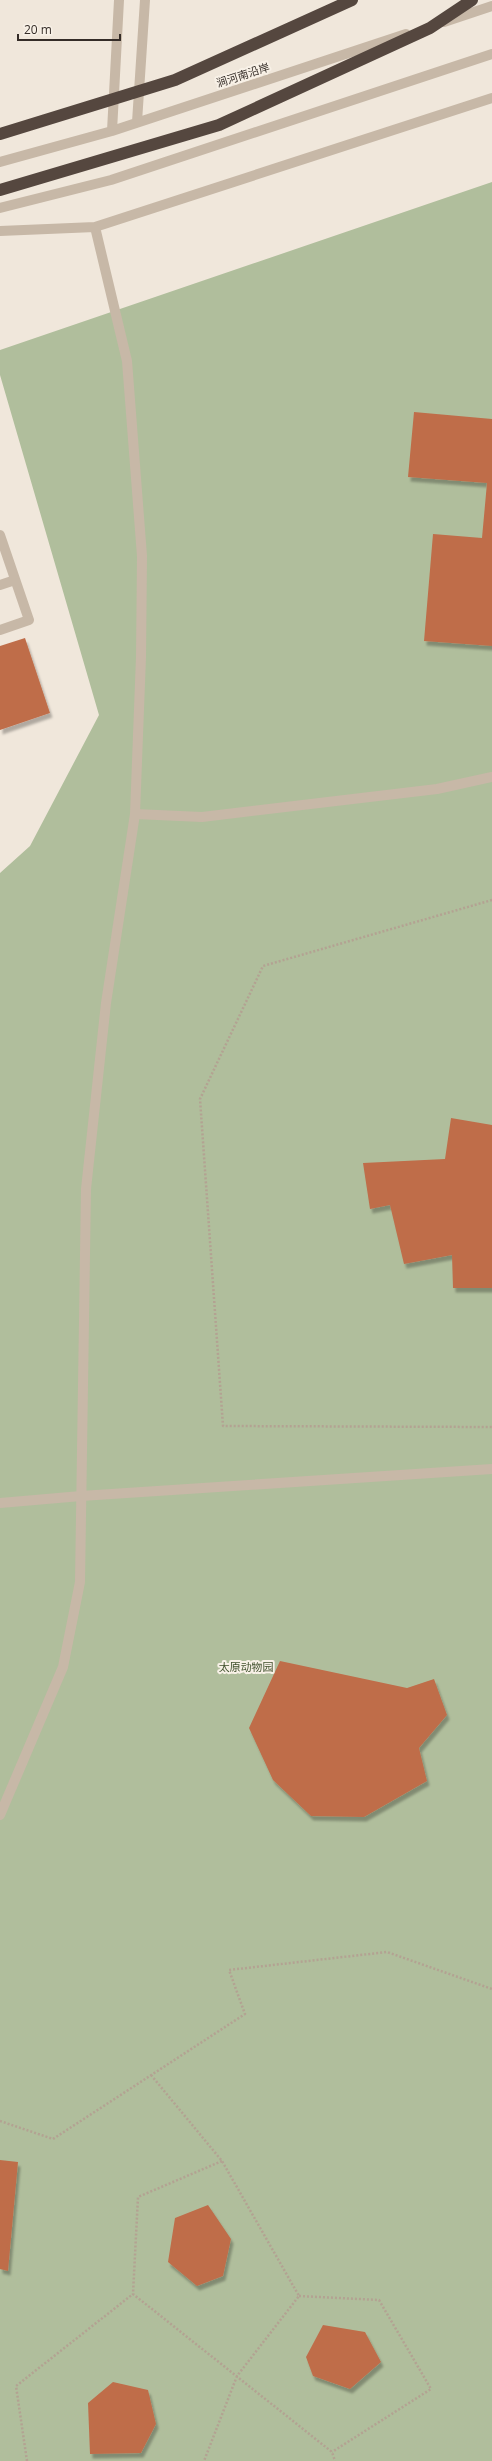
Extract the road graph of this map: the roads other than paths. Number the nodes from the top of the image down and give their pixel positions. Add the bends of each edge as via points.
1 (119, 0) edge
2 (145, 0) edge
3 (352, 0) edge
4 (472, 0) edge
5 (492, 6) edge
6 (492, 54) edge
7 (492, 98) edge
8 (137, 122) junction
9 (112, 131) junction
10 (0, 134) edge
11 (0, 162) edge
12 (0, 190) edge
13 (0, 208) edge
14 (95, 227) junction
15 (0, 231) edge
16 (0, 535) edge
17 (16, 580) junction
18 (0, 585) edge
19 (0, 630) edge
20 (492, 777) edge
21 (134, 814) junction
22 (492, 1469) edge
23 (80, 1496) junction
24 (0, 1503) edge
25 (0, 1815) edge

1 - 9 street
2 - 8 street
3 - 10 highway, bridge via 175,80
4 - 12 highway, bridge via 430,28 219,125
5 - 8 street, 涧河南沿岸
6 - 13 street via 111,180
7 - 14 street
8 - 9 street, 涧河南沿岸
9 - 11 street, 涧河南沿岸
14 - 15 street
14 - 21 street via 127,361 142,556 141,658
16 - 17 street
17 - 18 street
17 - 19 street via 29,620
20 - 21 street via 437,789 202,817
21 - 23 street via 106,1003 86,1189
22 - 23 street
23 - 24 street
23 - 25 street via 80,1582 63,1667

